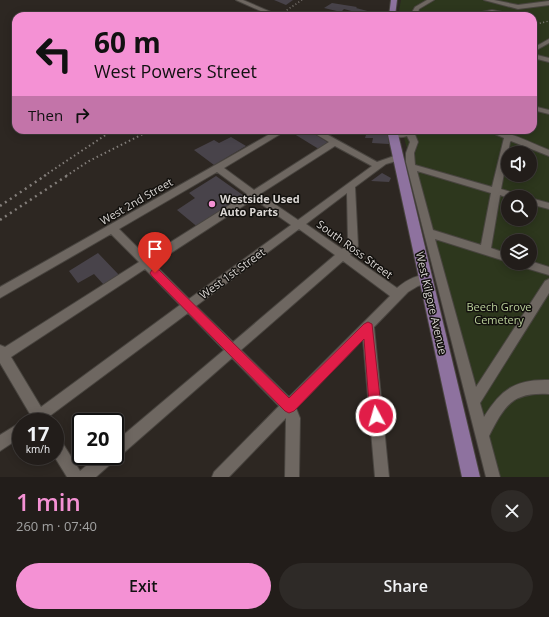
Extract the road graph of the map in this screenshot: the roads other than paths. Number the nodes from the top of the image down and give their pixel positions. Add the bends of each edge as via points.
1 (239, 0) edge
2 (394, 0) edge
3 (431, 0) edge
4 (487, 0) edge
5 (549, 3) edge
6 (520, 4) edge
7 (268, 12) edge
8 (392, 12) edge
9 (416, 12) edge
10 (511, 12) edge
11 (549, 40) edge
12 (537, 48) edge
13 (537, 57) edge
14 (549, 60) edge
15 (537, 109) edge
16 (549, 112) edge
17 (276, 134) edge
18 (321, 134) edge
19 (392, 134) edge
20 (411, 134) edge
21 (507, 134) edge
22 (335, 142) junction
23 (549, 154) edge
24 (397, 158) junction
25 (378, 166) junction
26 (412, 167) junction
27 (218, 168) junction
28 (351, 186) junction
29 (496, 191) junction
30 (501, 192) edge
31 (254, 194) junction
32 (537, 203) edge
33 (549, 206) edge
34 (299, 224) junction
35 (112, 228) junction
36 (429, 233) junction
37 (485, 251) junction
38 (344, 255) junction
39 (501, 256) edge
40 (146, 263) junction
41 (537, 267) edge
42 (549, 271) edge
43 (427, 279) junction
44 (549, 284) edge
45 (0, 293) edge
46 (398, 296) junction
47 (187, 305) junction
48 (368, 327) junction
49 (231, 350) junction
50 (1, 355) edge
51 (549, 387) edge
52 (474, 403) junction
53 (289, 407) junction
54 (33, 413) edge
55 (46, 413) edge
56 (12, 435) edge
57 (482, 435) junction
58 (124, 443) edge
59 (0, 444) edge
60 (64, 459) edge
61 (99, 465) edge
62 (75, 477) edge
63 (85, 477) edge
64 (219, 477) edge
65 (292, 477) edge
66 (382, 477) edge
67 (472, 477) edge
68 (493, 477) edge

1 - 7 street
2 - 8 main road
3 - 9 street via 417,8
4 - 6 street
5 - 6 street via 531,6
6 - 10 street
11 - 12 street
13 - 14 street
15 - 16 street
17 - 27 street, West 2nd Street
18 - 22 street
19 - 24 main road, West Kilgore Avenue
20 - 26 street via 414,142 410,154
21 - 23 street
21 - 29 street
22 - 25 street
22 - 31 street
24 - 25 street, West 1st Street via 386,160
24 - 43 main road, West Kilgore Avenue
25 - 28 street, West 1st Street
26 - 29 street
26 - 36 street
27 - 31 street, South Ross Street
27 - 35 street, West 2nd Street
28 - 34 street, West 1st Street
28 - 38 street via 353,246
29 - 30 street
29 - 37 street
31 - 34 street, South Ross Street
31 - 40 street
32 - 33 street
34 - 38 street, South Ross Street
34 - 47 street, West 1st Street
35 - 40 street
35 - 45 street, West 2nd Street
36 - 37 street
36 - 52 street
37 - 39 street
38 - 46 street, South Ross Street
38 - 49 street
40 - 47 street
40 - 50 street
41 - 42 street
43 - 46 street via 410,285
43 - 67 main road, West Kilgore Avenue
44 - 52 street
46 - 48 street
47 - 49 street
47 - 55 street, West 1st Street
48 - 53 street
48 - 66 street
49 - 53 street
49 - 58 street
50 - 54 street
51 - 57 street via 521,388 504,398
52 - 57 street
53 - 64 street
53 - 65 street via 293,418
56 - 59 street
57 - 68 street
60 - 62 street
61 - 63 street

